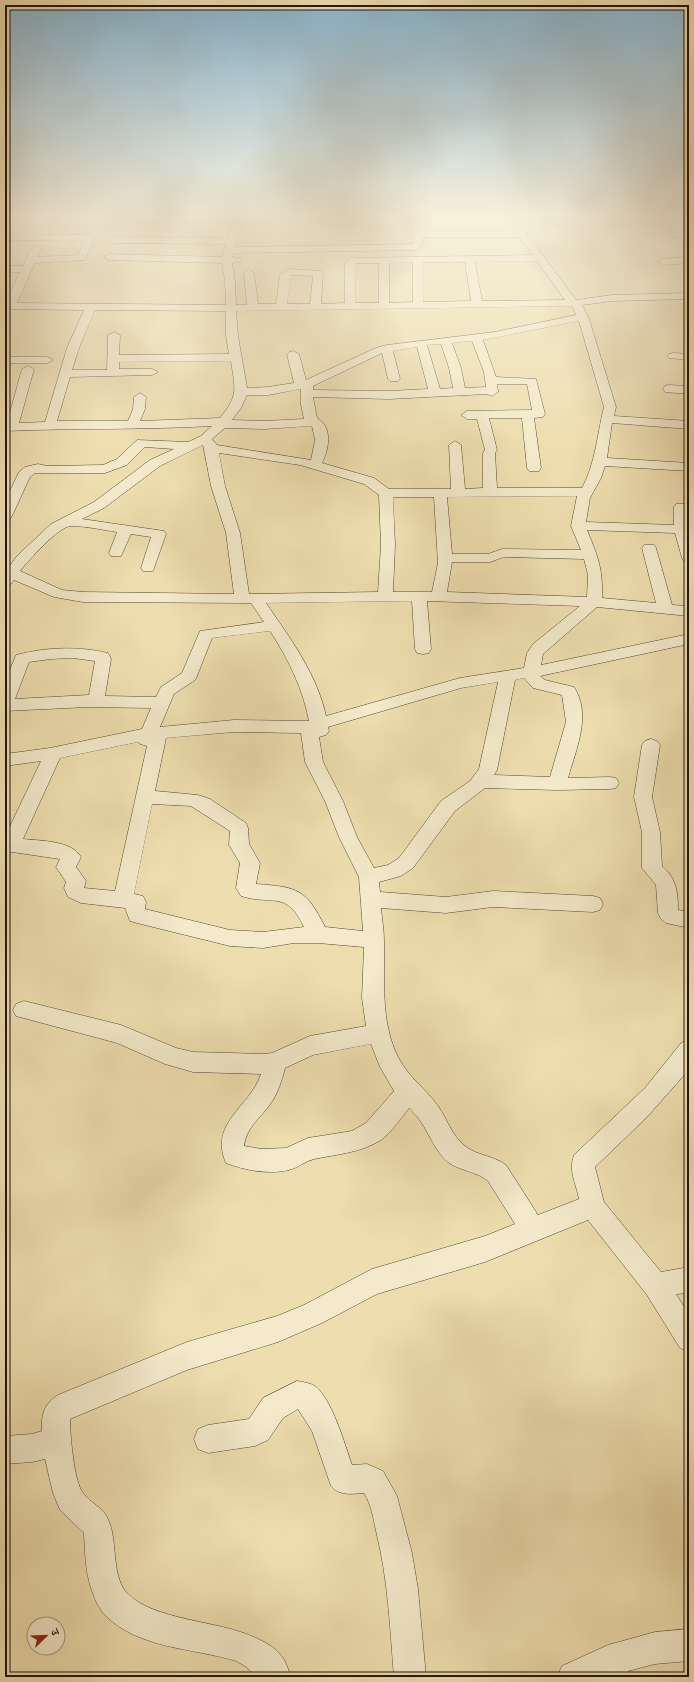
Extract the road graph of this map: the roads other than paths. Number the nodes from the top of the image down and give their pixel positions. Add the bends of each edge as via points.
1 (17, 292) edge
2 (230, 292) edge
3 (251, 292) edge
4 (283, 292) edge
5 (316, 292) edge
6 (350, 292) edge
7 (384, 292) edge
8 (418, 292) edge
9 (475, 292) edge
10 (566, 292) edge
11 (636, 292) edge
12 (689, 296) edge
13 (612, 298) junction
14 (477, 304) junction
15 (384, 305) junction
16 (418, 305) junction
17 (315, 306) junction
18 (350, 306) junction
19 (91, 307) junction
20 (281, 307) junction
21 (676, 307) dead end
22 (253, 308) junction
23 (9, 309) edge
24 (578, 309) junction
25 (232, 313) junction
26 (114, 335) dead end
27 (477, 338) junction
28 (445, 340) junction
29 (421, 343) junction
30 (387, 348) junction
31 (293, 354) dead end
32 (673, 356) dead end
33 (236, 357) junction
34 (689, 357) edge
35 (114, 359) junction
36 (5, 360) edge
37 (46, 360) dead end
38 (28, 370) dead end
39 (152, 372) dead end
40 (113, 373) junction
41 (64, 374) junction
42 (394, 379) dead end
43 (491, 385) junction
44 (305, 387) junction
45 (669, 389) dead end
46 (460, 390) junction
47 (689, 390) edge
48 (242, 392) junction
49 (435, 392) junction
50 (140, 397) dead end
51 (467, 415) dead end
52 (488, 415) junction
53 (528, 416) junction
54 (606, 419) junction
55 (313, 422) junction
56 (224, 423) junction
57 (50, 425) junction
58 (132, 425) junction
59 (689, 425) edge
60 (8, 427) edge
61 (208, 444) junction
62 (455, 445) dead end
63 (190, 446) junction
64 (600, 462) junction
65 (315, 465) junction
66 (689, 466) edge
67 (534, 468) dead end
68 (490, 491) junction
69 (440, 492) junction
70 (458, 492) junction
71 (585, 492) junction
72 (386, 493) junction
73 (681, 507) dead end
74 (5, 516) edge
75 (66, 522) junction
76 (578, 526) junction
77 (126, 529) junction
78 (682, 529) junction
79 (649, 548) dead end
80 (116, 553) dead end
81 (590, 555) junction
82 (444, 558) junction
83 (689, 558) edge
84 (148, 568) dead end
85 (7, 575) edge
86 (419, 596) junction
87 (439, 596) junction
88 (385, 597) junction
89 (249, 599) junction
90 (594, 602) junction
91 (665, 609) junction
92 (689, 611) edge
93 (275, 626) junction
94 (689, 639) edge
95 (689, 646) edge
96 (423, 649) dead end
97 (531, 675) junction
98 (507, 681) junction
99 (96, 701) junction
100 (162, 703) junction
101 (5, 704) edge
102 (314, 729) junction
103 (152, 737) junction
104 (651, 745) dead end
105 (50, 757) junction
106 (5, 760) edge
107 (5, 766) edge
108 (480, 781) junction
109 (610, 783) dead end
110 (557, 784) junction
111 (145, 797) junction
112 (8, 844) edge
113 (369, 877) junction
114 (371, 899) junction
115 (123, 900) junction
116 (593, 904) dead end
117 (689, 920) edge
118 (318, 936) junction
119 (374, 940) junction
120 (24, 1010) dead end
121 (378, 1033) junction
122 (689, 1050) edge
123 (275, 1062) junction
124 (409, 1091) junction
125 (592, 1206) junction
126 (532, 1228) junction
127 (689, 1280) edge
128 (656, 1286) junction
129 (689, 1339) edge
130 (208, 1439) dead end
131 (58, 1441) junction
132 (5, 1450) edge
133 (689, 1645) edge
134 (611, 1669) edge
135 (275, 1677) edge
136 (410, 1677) edge
137 (573, 1677) edge

1 - 23 street
2 - 25 street
3 - 22 street
4 - 20 street
5 - 17 street
6 - 18 street
7 - 15 street
8 - 16 street
9 - 14 street
10 - 24 street
11 - 13 street
12 - 13 street
13 - 24 street
14 - 16 street
14 - 24 street
15 - 16 street
15 - 18 street
17 - 18 street
17 - 20 street
19 - 23 street
19 - 25 street
19 - 41 street
20 - 22 street
21 - 24 street
22 - 25 street
24 - 25 street via 510,314
24 - 27 street
24 - 54 street via 610,407
25 - 33 street via 232,336
26 - 35 street
27 - 28 street
27 - 43 street via 490,372
28 - 29 street
28 - 46 street
29 - 30 street
29 - 49 street
30 - 42 street
30 - 44 street via 367,354
31 - 44 street
32 - 34 street
33 - 35 street
33 - 48 street
35 - 40 street
36 - 37 street
38 - 60 street
39 - 40 street
40 - 41 street
41 - 57 street
43 - 46 street
43 - 52 street
43 - 53 street via 532,381 539,414
44 - 48 street
44 - 49 street via 389,395
44 - 55 street
45 - 47 street
46 - 49 street
48 - 56 street
50 - 58 street via 139,409
51 - 52 street
52 - 53 street
52 - 68 street
53 - 67 street
54 - 59 street
54 - 64 street
55 - 56 street via 257,425
55 - 65 street via 318,424 322,442 322,452
56 - 58 street
56 - 61 street
57 - 58 street
57 - 60 street
61 - 63 street
61 - 65 street via 253,455 280,457
61 - 89 street
62 - 70 street
63 - 74 street via 142,443 122,462 105,469 33,469 24,476
63 - 75 street via 155,463 99,505
64 - 66 street
64 - 71 street
65 - 72 street via 369,480
68 - 70 street
68 - 71 street
69 - 70 street
69 - 72 street
69 - 82 street
71 - 76 street
72 - 88 street via 389,554
73 - 78 street
75 - 77 street
75 - 85 street via 40,540
76 - 78 street
76 - 81 street
77 - 80 street
77 - 84 street via 159,534
78 - 83 street
79 - 91 street
81 - 82 street via 502,553 490,558
81 - 90 street via 595,575
82 - 87 street
85 - 89 street via 59,594 83,597
86 - 87 street
86 - 88 street
86 - 96 street
87 - 90 street
88 - 89 street
89 - 93 street
90 - 91 street
90 - 97 street via 539,648 535,653
91 - 92 street
93 - 100 street via 206,634 189,676 167,691
93 - 102 street via 293,654 306,682 315,706
94 - 97 street
95 - 97 street
97 - 98 street
97 - 102 street via 445,686
97 - 110 street via 539,684 568,691 570,695 575,722
98 - 102 street via 463,688
98 - 108 street via 488,770
99 - 100 street
99 - 101 street
99 - 101 street via 103,659 92,654 76,653 44,655 22,660
100 - 103 street
102 - 103 street
102 - 113 street via 314,762
103 - 105 street
103 - 111 street
104 - 117 street via 643,797 651,832 652,868 662,877 668,891 668,913 673,917
105 - 106 street
105 - 107 street
105 - 112 street
108 - 110 street
108 - 113 street via 448,806 406,863 394,871
109 - 110 street via 592,781
111 - 115 street
111 - 118 street via 192,800 203,804 239,828 239,845 250,863 246,888 248,891 280,893 296,898 303,906
112 - 115 street via 68,854 71,861 66,867 76,881 75,892
113 - 114 street
114 - 116 street via 446,905 493,899
114 - 119 street
115 - 118 street via 136,902 135,911 138,915 230,938 262,940 294,935
118 - 119 street
119 - 121 street via 373,998
120 - 123 street via 121,1034 173,1057 193,1062 254,1065
121 - 123 street via 310,1046
121 - 124 street via 388,1060
122 - 125 street via 660,1087 583,1163
123 - 124 street via 269,1085 262,1098 242,1119 234,1139 234,1155 261,1160 281,1160 308,1149 356,1141 374,1131
124 - 126 street via 425,1107 449,1147 458,1155 490,1167 497,1173
125 - 126 street
125 - 128 street
126 - 131 street via 484,1249 372,1282 278,1330 187,1356 68,1405 58,1412 55,1421
127 - 128 street
128 - 129 street
130 - 136 street via 255,1432 273,1408 297,1396 305,1396 310,1401 341,1476 345,1480 372,1480 382,1496 397,1553 403,1589
131 - 132 street via 32,1448
131 - 135 street via 61,1471 69,1500 91,1519 97,1528 104,1585 120,1608 157,1627 235,1644 262,1660 270,1667
133 - 134 street via 655,1648
134 - 137 street

